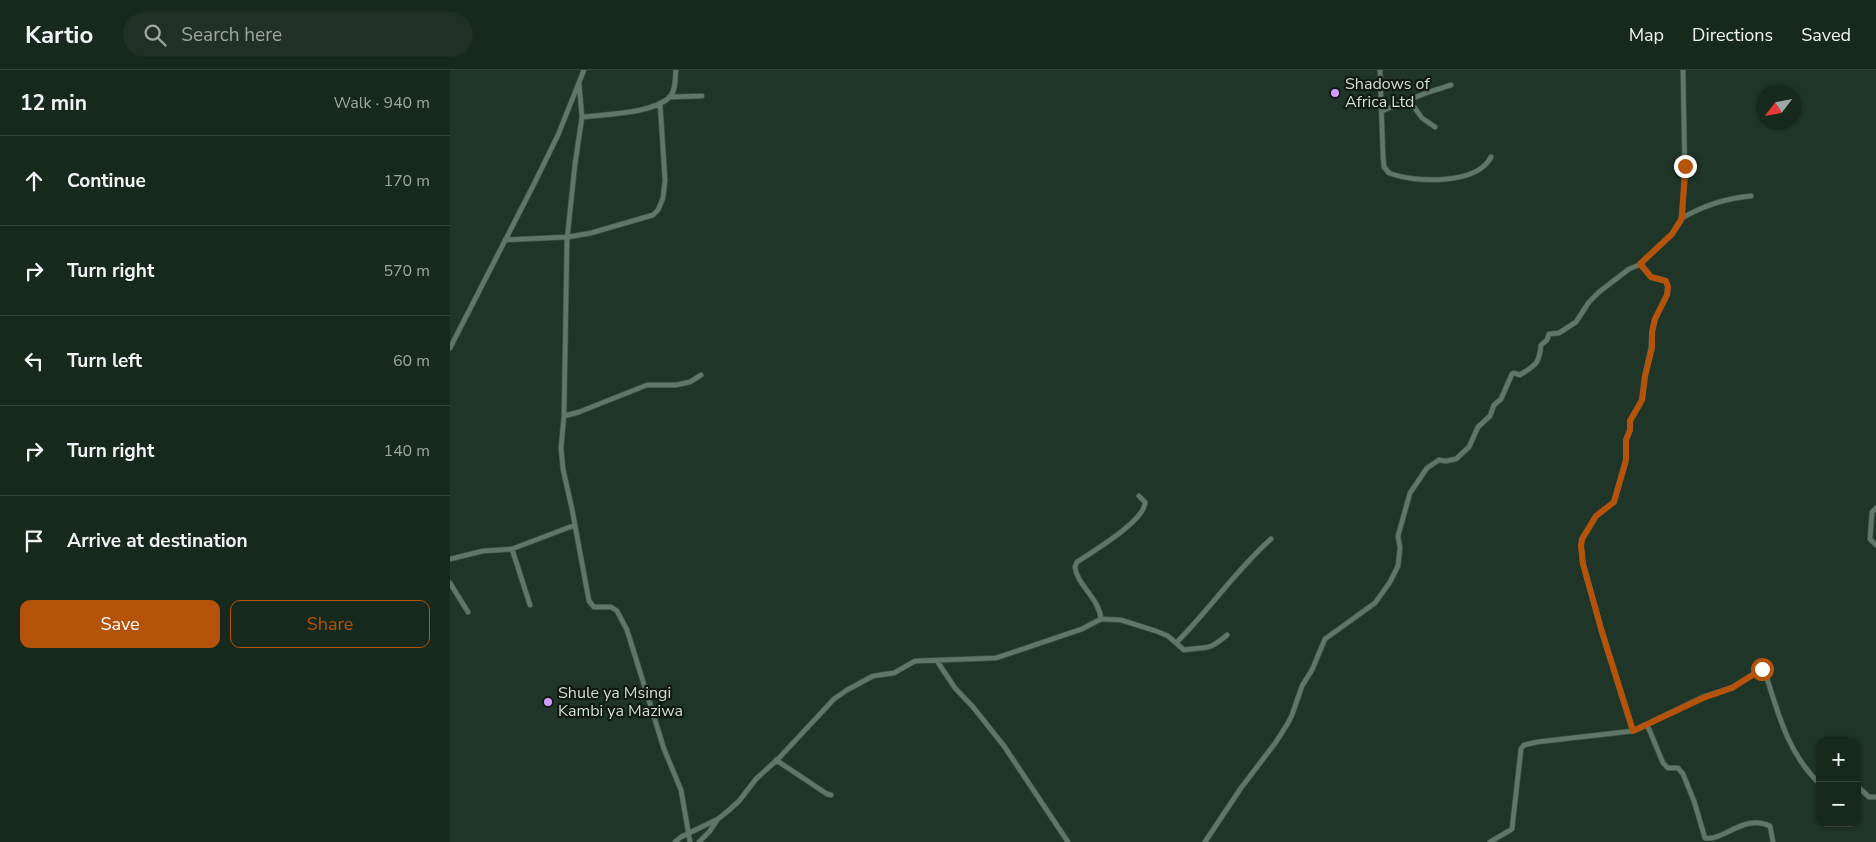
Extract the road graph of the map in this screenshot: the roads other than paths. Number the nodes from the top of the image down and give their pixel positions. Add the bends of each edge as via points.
1 (584, 70) edge
2 (676, 70) edge
3 (1380, 70) edge
4 (1683, 70) edge
5 (579, 83) junction
6 (1451, 86) dead end
7 (702, 96) dead end
8 (669, 98) junction
9 (1409, 100) junction
10 (660, 103) junction
11 (1382, 111) junction
12 (582, 117) junction
13 (1435, 127) dead end
14 (1492, 157) dead end
15 (1751, 196) dead end
16 (1682, 218) junction
17 (568, 237) junction
18 (505, 240) junction
19 (1640, 264) junction
20 (450, 348) edge
21 (701, 375) dead end
22 (564, 416) junction
23 (1139, 496) dead end
24 (1876, 508) edge
25 (575, 525) junction
26 (1271, 539) dead end
27 (1876, 545) edge
28 (512, 549) junction
29 (450, 559) edge
30 (450, 583) edge
31 (530, 605) dead end
32 (468, 612) dead end
33 (1101, 620) junction
34 (1227, 635) dead end
35 (1177, 642) junction
36 (937, 661) junction
37 (1646, 725) junction
38 (1633, 731) junction
39 (776, 760) junction
40 (1818, 782) edge
41 (1861, 790) edge
42 (831, 795) dead end
43 (1876, 797) edge
44 (718, 819) junction
45 (688, 833) junction
46 (675, 842) edge
47 (690, 842) edge
48 (699, 842) edge
49 (1068, 842) edge
50 (1205, 842) edge
51 (1490, 842) edge
52 (1773, 842) edge

1 - 5 street
2 - 8 street via 674,89
3 - 11 street
4 - 16 street via 1685,179
5 - 12 street
5 - 18 street via 558,135
6 - 9 street
7 - 8 street
8 - 10 street
9 - 11 street
9 - 13 street via 1422,118
10 - 12 street via 644,109
10 - 17 street via 665,180 664,198 658,210 653,215
11 - 14 street via 1384,167 1389,173 1417,179 1454,178 1482,169
12 - 17 street
15 - 16 street via 1729,198
16 - 19 street via 1672,234
17 - 18 street
17 - 22 street
18 - 20 street
19 - 38 street via 1651,277 1666,281 1667,295 1655,319 1642,400 1630,421 1626,460 1614,502 1596,516 1581,546 1602,632
19 - 50 street via 1599,292 1588,302 1576,322 1560,333 1548,334 1536,364 1520,375 1512,374 1501,399 1493,405 1492,414 1478,427 1462,454 1446,461 1439,460 1425,471 1406,504 1398,536 1398,566 1390,582 1375,603 1325,639 1288,723
21 - 22 street via 676,385 647,385
22 - 25 street via 562,457
23 - 33 street via 1146,505 1131,525 1074,567 1098,607
24 - 27 street via 1872,512 1870,539
25 - 28 street
25 - 45 street via 589,601 594,607 611,607 617,611 627,630 664,749 681,790
26 - 35 street via 1239,570
28 - 29 street via 483,551
28 - 31 street
30 - 32 street
33 - 35 street via 1136,624
33 - 36 street via 996,658
34 - 35 street via 1207,649 1184,650
36 - 39 street via 915,661 898,671 873,676 847,690
36 - 49 street via 955,688 1004,746
37 - 38 street
37 - 40 street via 1732,688 1762,669 1787,738
37 - 52 street via 1663,763 1668,768 1678,768 1683,774 1705,838 1713,840 1759,822 1770,826
38 - 51 street via 1524,744 1512,830
39 - 42 street
39 - 44 street
41 - 43 street via 1868,797
44 - 45 street
44 - 48 street
45 - 46 street
45 - 47 street

